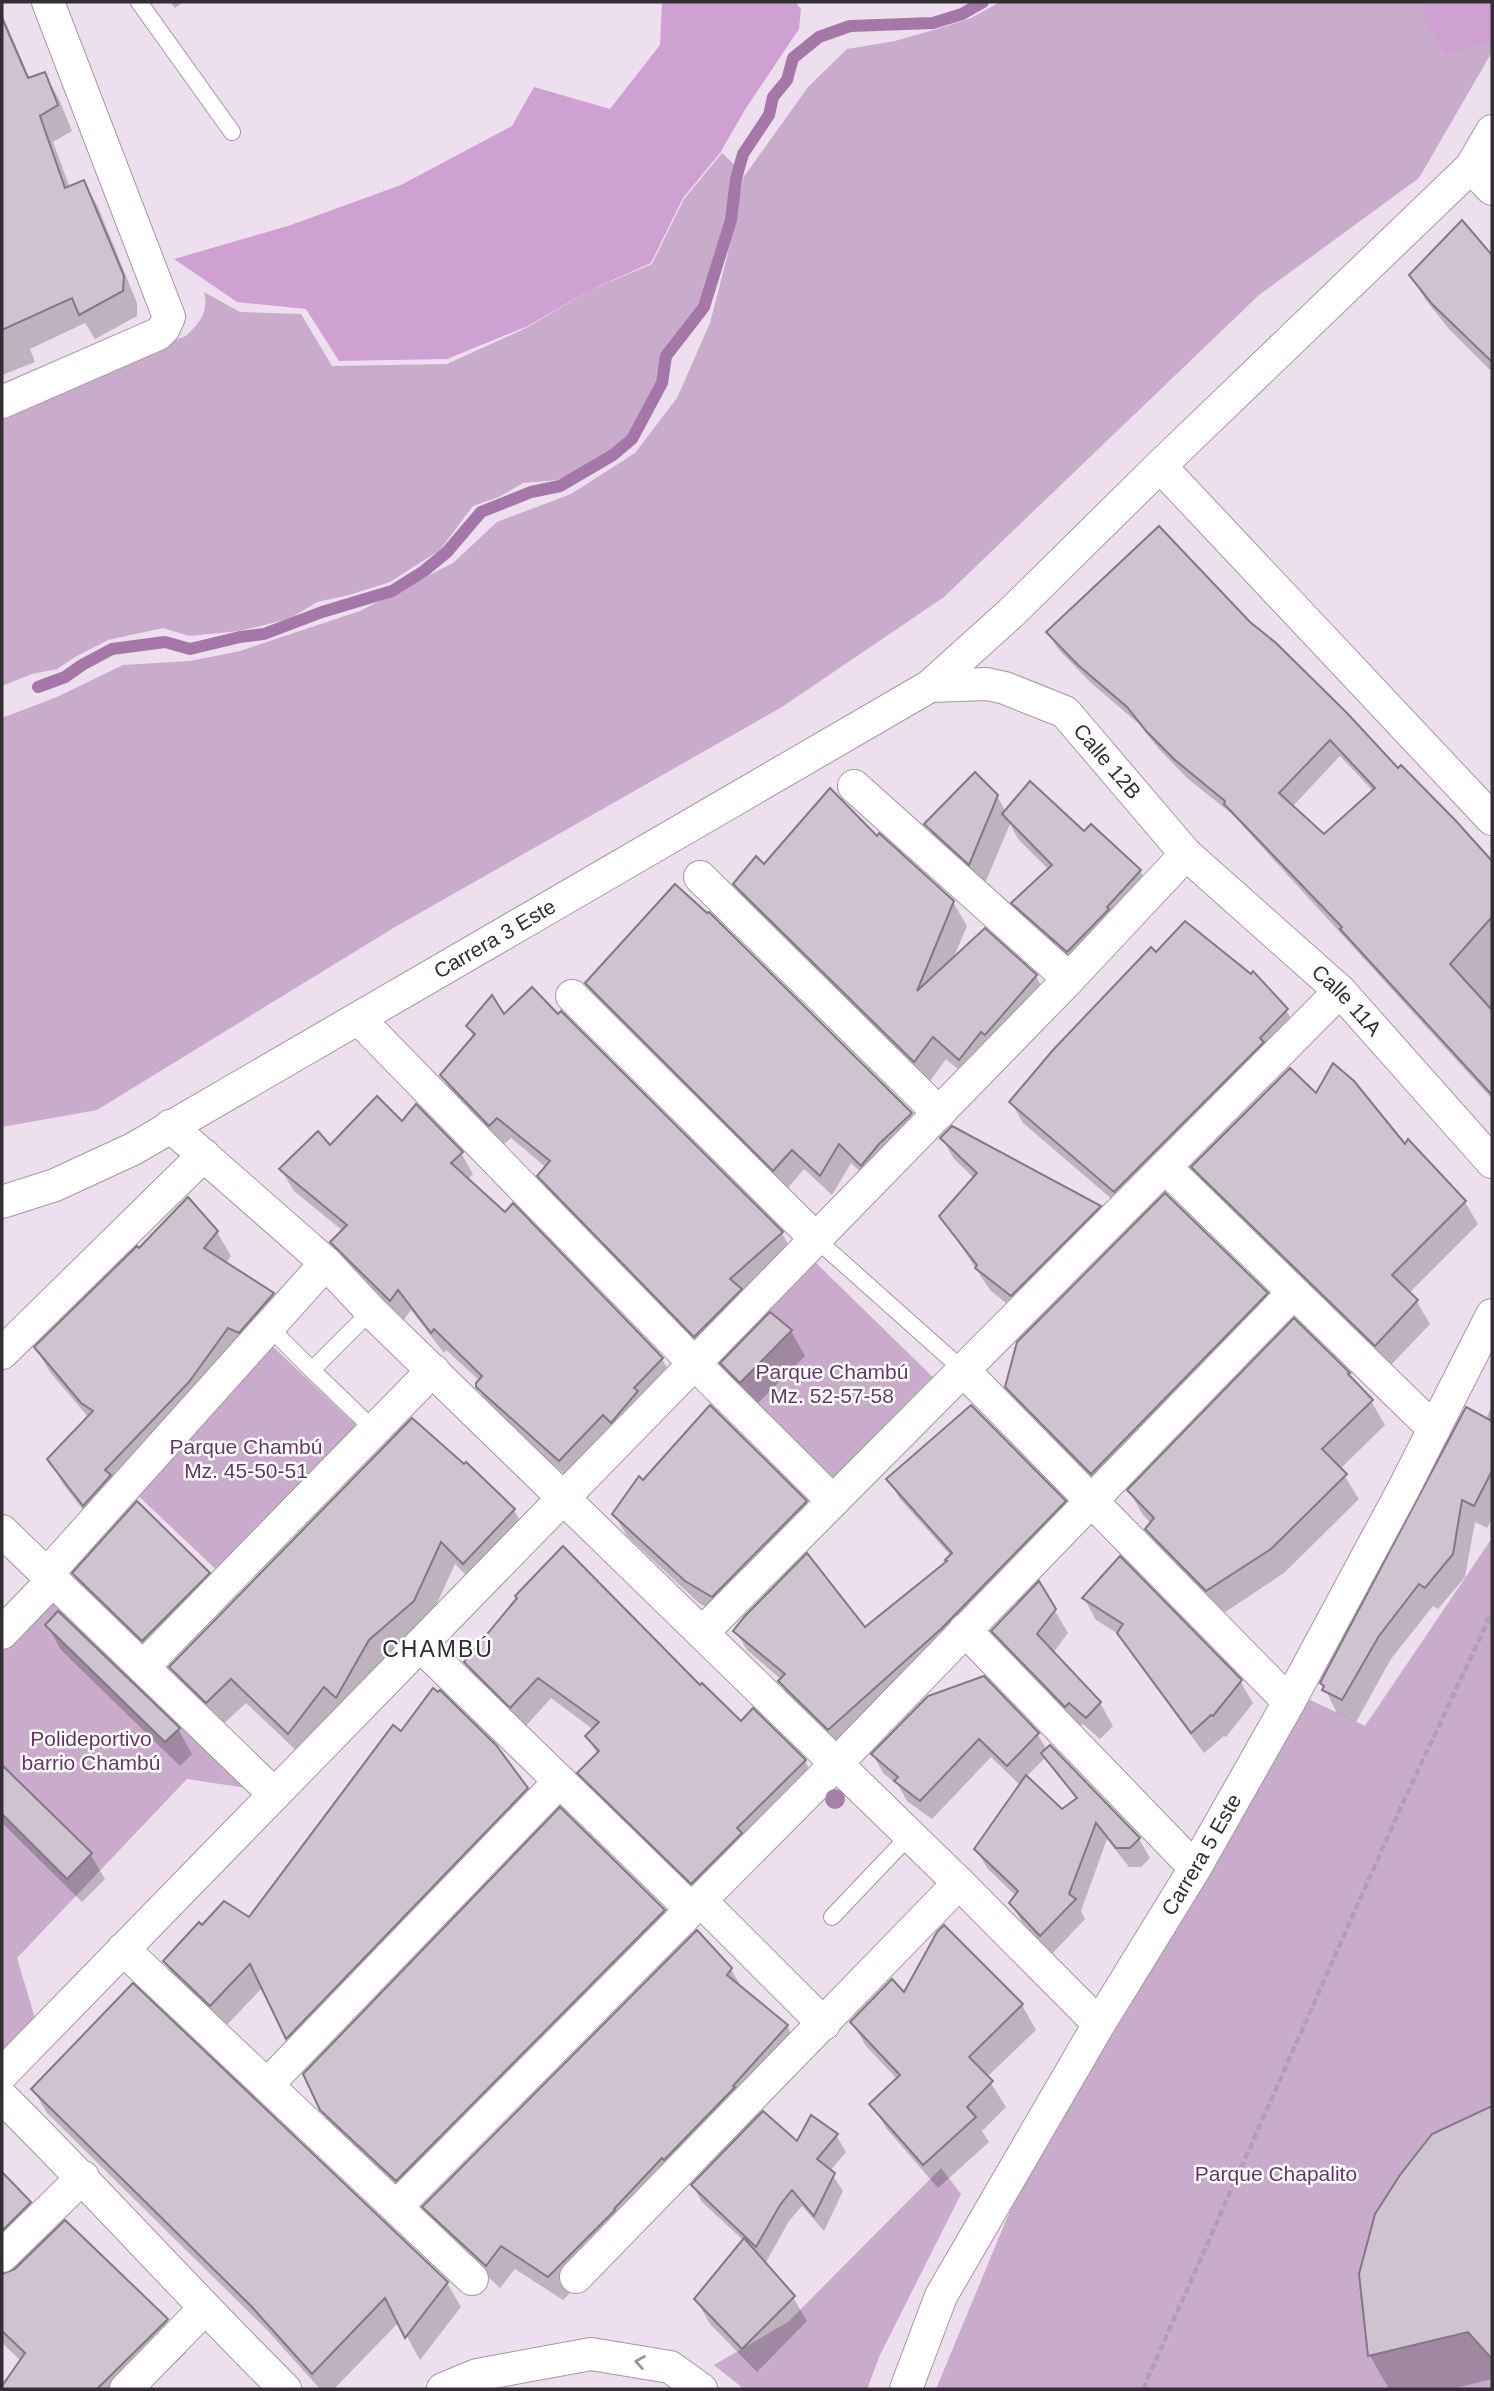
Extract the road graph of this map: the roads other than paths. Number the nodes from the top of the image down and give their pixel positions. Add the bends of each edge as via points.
1 (48, 2) edge
2 (139, 2) edge
3 (1492, 131) edge
4 (232, 132) dead end
5 (1482, 178) edge
6 (2, 402) edge
7 (1160, 466) junction
8 (930, 685) junction
9 (854, 786) dead end
10 (1492, 819) edge
11 (1186, 854) junction
12 (700, 877) dead end
13 (1069, 979) junction
14 (1340, 991) junction
15 (572, 996) dead end
16 (359, 1019) junction
17 (939, 1113) junction
18 (170, 1126) junction
19 (204, 1155) junction
20 (1492, 1162) edge
21 (1165, 1167) junction
22 (2, 1202) edge
23 (816, 1239) junction
24 (326, 1263) junction
25 (1293, 1293) junction
26 (371, 1311) junction
27 (1492, 1315) edge
28 (279, 1337) dead end
29 (2, 1353) edge
30 (694, 1363) junction
31 (312, 1370) junction
32 (433, 1370) junction
33 (963, 1370) junction
34 (369, 1425) dead end
35 (1434, 1429) junction
36 (564, 1497) junction
37 (833, 1501) junction
38 (1090, 1502) junction
39 (2, 1531) edge
40 (48, 1579) junction
41 (965, 1630) junction
42 (2, 1633) edge
43 (702, 1633) junction
44 (420, 1645) junction
45 (143, 1667) junction
46 (1290, 1702) junction
47 (836, 1763) junction
48 (561, 1781) junction
49 (274, 1794) junction
50 (910, 1835) junction
51 (1195, 1868) junction
52 (960, 1883) junction
53 (696, 1905) junction
54 (832, 1917) dead end
55 (123, 1949) junction
56 (824, 2024) junction
57 (1099, 2024) junction
58 (2, 2074) edge
59 (267, 2085) junction
60 (2, 2097) edge
61 (83, 2177) junction
62 (396, 2207) junction
63 (2, 2256) edge
64 (576, 2277) dead end
65 (472, 2279) dead end
66 (204, 2309) junction
67 (126, 2389) edge
68 (285, 2389) edge
69 (443, 2389) edge
70 (701, 2389) edge
71 (906, 2389) edge

1 - 6 street via 169,317 158,334
2 - 4 lane
3 - 5 street, Carrera 3 Este
5 - 7 street, Carrera 3 Este
7 - 8 street, Carrera 3 Este via 1011,613
7 - 10 street
8 - 11 street, Calle 12B via 987,684 1065,712
8 - 16 street, Carrera 3 Este
9 - 13 street
11 - 13 street
11 - 14 street, Calle 11A
12 - 17 street
13 - 17 street
14 - 20 street, Calle 11A
14 - 21 street
15 - 23 street
16 - 18 street, Carrera 3 Este
16 - 30 street
17 - 23 street
18 - 19 street
18 - 22 street, Carrera 3 Este via 133,1149 55,1185
19 - 24 street
19 - 29 street
21 - 25 street
21 - 33 street
23 - 30 street
23 - 33 lane
24 - 26 street
24 - 40 street
25 - 35 street
25 - 38 street
26 - 31 lane
26 - 32 street
27 - 35 street, Carrera 5 Este
28 - 31 lane
30 - 36 street
30 - 37 street
31 - 34 lane
32 - 36 street
32 - 45 street
33 - 37 street
33 - 38 street
35 - 46 street, Carrera 5 Este
36 - 43 street
36 - 44 street
37 - 43 street
38 - 41 street
38 - 46 street
39 - 40 street
40 - 42 street
40 - 45 street
41 - 47 street
41 - 51 street
43 - 47 street
44 - 48 street
44 - 49 street
45 - 49 street
46 - 51 street, Carrera 5 Este
47 - 50 street
47 - 53 street
48 - 53 street
48 - 59 street
49 - 55 street
50 - 52 street
50 - 54 lane
51 - 57 street, Carrera 5 Este
52 - 56 street
52 - 57 street
53 - 56 street
53 - 62 street
55 - 58 street
55 - 59 street
56 - 64 street
57 - 71 street, Carrera 5 Este via 942,2296
59 - 62 street
60 - 61 street
61 - 63 street
61 - 66 street
62 - 65 street
66 - 67 street
66 - 68 street
70 -> 69 street via 670,2368 591,2354 477,2375

